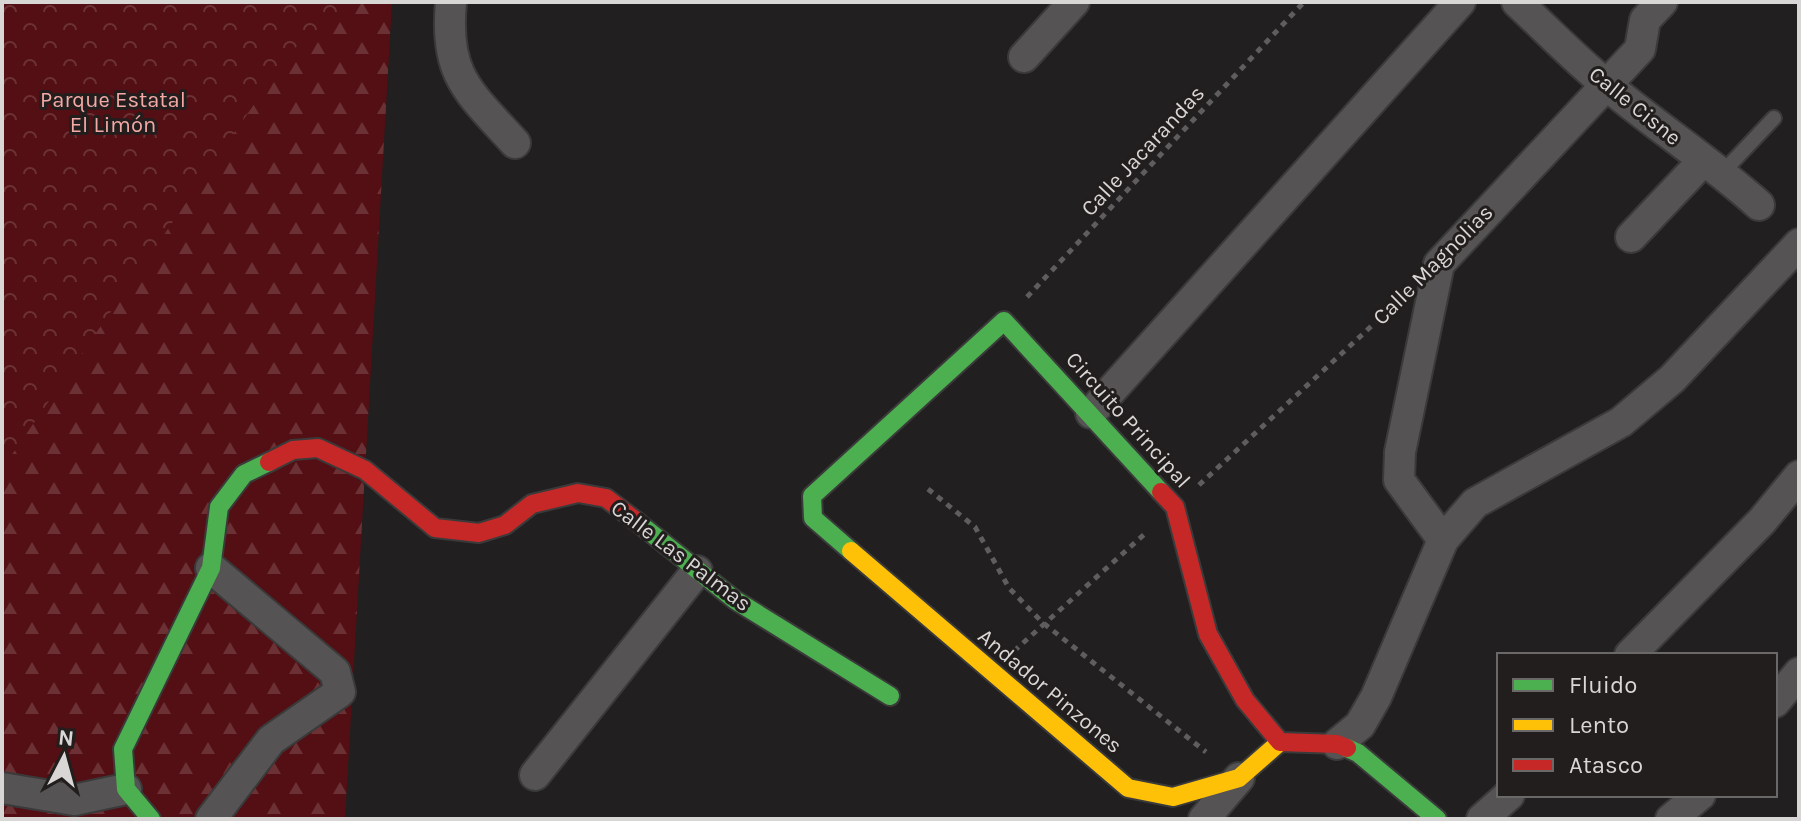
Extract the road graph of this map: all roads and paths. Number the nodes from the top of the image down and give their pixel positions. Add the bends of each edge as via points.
1 (451, 2) edge
2 (1074, 2) edge
3 (1304, 2) edge
4 (1460, 2) edge
5 (1517, 2) edge
6 (1662, 2) edge
7 (1024, 57) dead end
8 (1606, 85) junction
9 (1774, 118) dead end
10 (515, 143) dead end
11 (1713, 167) junction
12 (1759, 205) dead end
13 (1631, 237) dead end
14 (1799, 244) edge
15 (1405, 295) dead end
16 (1004, 321) junction
17 (1091, 413) junction
18 (1799, 476) edge
19 (928, 489) dead end
20 (1175, 507) junction
21 (1443, 540) junction
22 (211, 568) junction
23 (697, 571) junction
24 (1042, 622) junction
25 (1632, 653) edge
26 (1799, 673) edge
27 (991, 674) junction
28 (890, 696) dead end
29 (1777, 700) edge
30 (1280, 742) junction
31 (1337, 744) junction
32 (535, 775) dead end
33 (1239, 778) junction
34 (2, 788) edge
35 (126, 789) junction
36 (1507, 797) edge
37 (1698, 797) edge
38 (151, 819) edge
39 (211, 819) edge
40 (1204, 819) edge
41 (1437, 819) edge
42 (1482, 819) edge
43 (1671, 819) edge

1 - 10 street via 448,36 461,83
2 - 7 street
3 - 16 path, Calle Jacarandas
4 - 17 street
5 - 8 street, Calle Cisne
6 - 8 street, Calle Magnolias via 1645,20 1640,49
8 - 11 street, Calle Cisne
8 - 21 street, Calle Magnolias via 1439,264 1400,452 1399,480
9 - 11 lane
11 - 12 street, Calle Cisne
11 - 13 street
14 - 21 street via 1672,379 1621,422 1475,503
15 - 20 path, Calle Magnolias
16 - 17 street, Circuito Principal
16 - 27 street, Andador Pinzones via 812,496 813,518
17 - 20 street, Circuito Principal
18 - 25 street
19 - 24 path via 975,527 1009,588
20 - 24 path, Calle Magnolias
20 - 30 street, Circuito Principal via 1208,634 1245,700
21 - 31 street via 1376,697 1360,725
22 - 23 street, Calle Las Palmas via 219,507 244,474 293,450 318,448 365,470 435,528 479,533 505,525 532,504 578,493 606,498
22 - 35 street via 123,749
22 - 39 street via 335,672 340,692 271,740
23 - 28 street, Calle Las Palmas
23 - 32 street
24 - 27 path, Calle Magnolias
24 - 33 path
26 - 29 street
27 - 33 street, Andador Pinzones via 1128,788 1173,797
30 - 31 street
30 - 33 street, Andador Pinzones
31 - 41 street via 1358,753
33 - 40 street
34 - 35 street via 74,800
35 - 38 street
36 - 42 street
37 - 43 street

